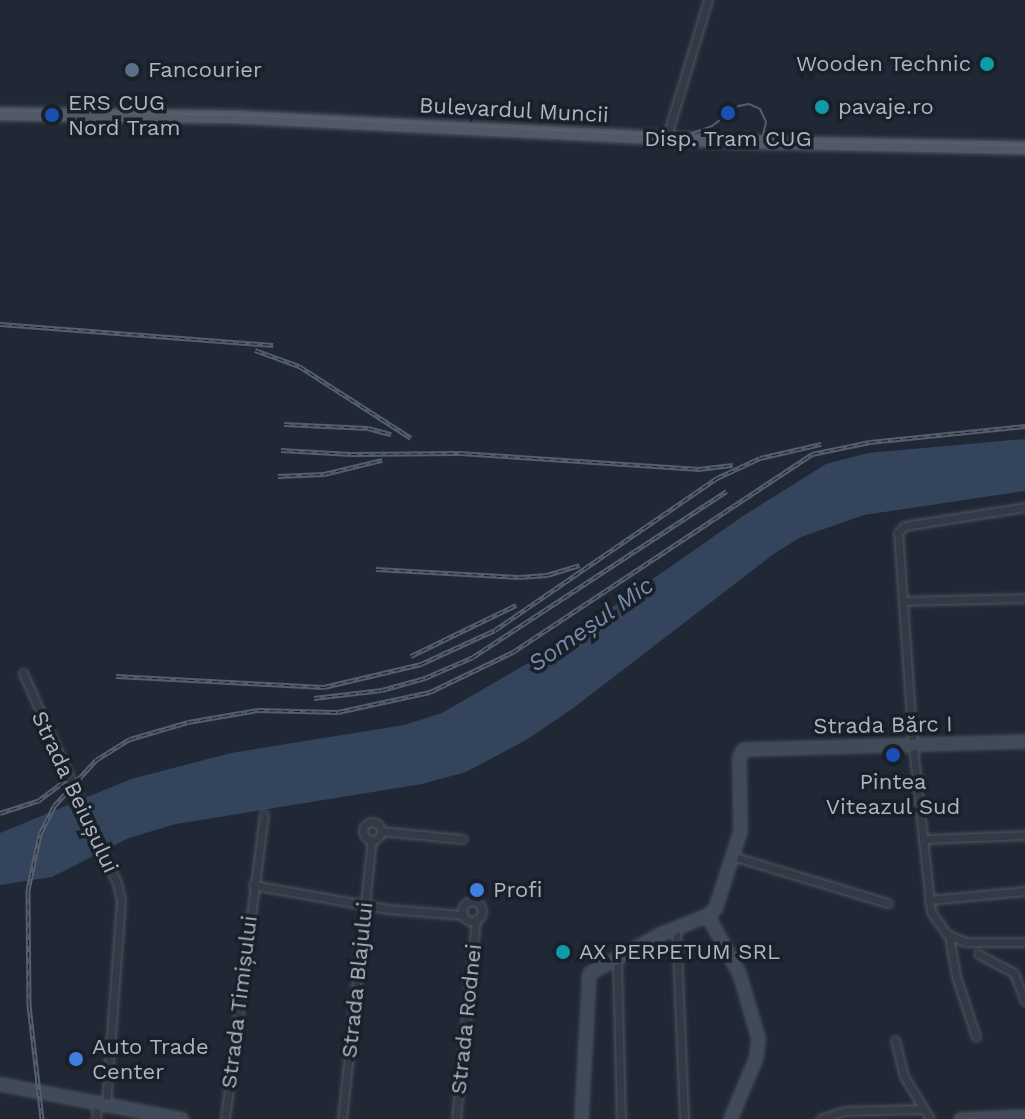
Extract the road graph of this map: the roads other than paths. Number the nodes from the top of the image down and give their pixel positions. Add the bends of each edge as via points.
1 (708, 0) edge
2 (0, 114) edge
3 (666, 139) junction
4 (1025, 148) edge
5 (1025, 507) edge
6 (1025, 598) edge
7 (903, 601) junction
8 (23, 673) dead end
9 (1025, 741) edge
10 (913, 746) junction
11 (264, 814) dead end
12 (381, 831) junction
13 (1025, 835) edge
14 (463, 839) dead end
15 (923, 839) junction
16 (372, 840) junction
17 (732, 856) junction
18 (253, 885) junction
19 (1025, 891) edge
20 (929, 900) junction
21 (888, 903) dead end
22 (365, 906) junction
23 (463, 915) junction
24 (707, 915) junction
25 (476, 919) junction
26 (676, 926) junction
27 (949, 936) junction
28 (1025, 942) edge
29 (978, 954) dead end
30 (617, 958) junction
31 (1025, 1001) edge
32 (976, 1037) dead end
33 (895, 1040) dead end
34 (0, 1084) edge
35 (102, 1104) junction
36 (922, 1109) junction
37 (1025, 1116) edge
38 (96, 1119) edge
39 (182, 1119) edge
40 (225, 1119) edge
41 (342, 1119) edge
42 (456, 1119) edge
43 (581, 1119) edge
44 (621, 1119) edge
45 (684, 1119) edge
46 (730, 1119) edge
47 (820, 1119) edge
48 (930, 1119) edge
49 (960, 1119) edge

1 - 3 street
2 - 3 main road, Bulevardul Muncii via 236,117
3 - 4 main road, Bulevardul Muncii
5 - 7 street via 904,526 898,533
6 - 7 street
7 - 10 street
8 - 35 street, Strada Beiușului via 117,883 121,923
9 - 10 street, Strada Bărc I
10 - 15 street
10 - 17 street, Strada Bărc I via 743,749 742,822
11 - 18 street, Strada Timișului
12 - 14 street
12 - 16 street
12 - 16 street via 376,823 366,824 364,836
13 - 15 street
15 - 20 street
16 - 22 street, Strada Blajului
17 - 21 street
17 - 24 street via 715,908
18 - 22 street, Strada Timișului
18 - 40 street, Strada Timișului
19 - 20 street
20 - 27 street via 935,920
22 - 23 street, Strada Timișului
22 - 41 street, Strada Blajului
23 - 25 street
23 - 25 street via 465,905 474,902 481,909
24 - 26 street
24 - 46 street via 739,973 758,1038 756,1057
25 - 42 street, Strada Rodnei
26 - 30 street
26 - 45 street
27 - 28 street via 974,944
27 - 32 street
29 - 31 street via 1014,973
30 - 43 street via 589,973
30 - 44 street
33 - 36 street via 899,1066
34 - 35 street
35 - 38 street, Strada Beiușului
35 - 39 street
36 - 47 street via 844,1111
36 - 48 street
37 - 49 street

